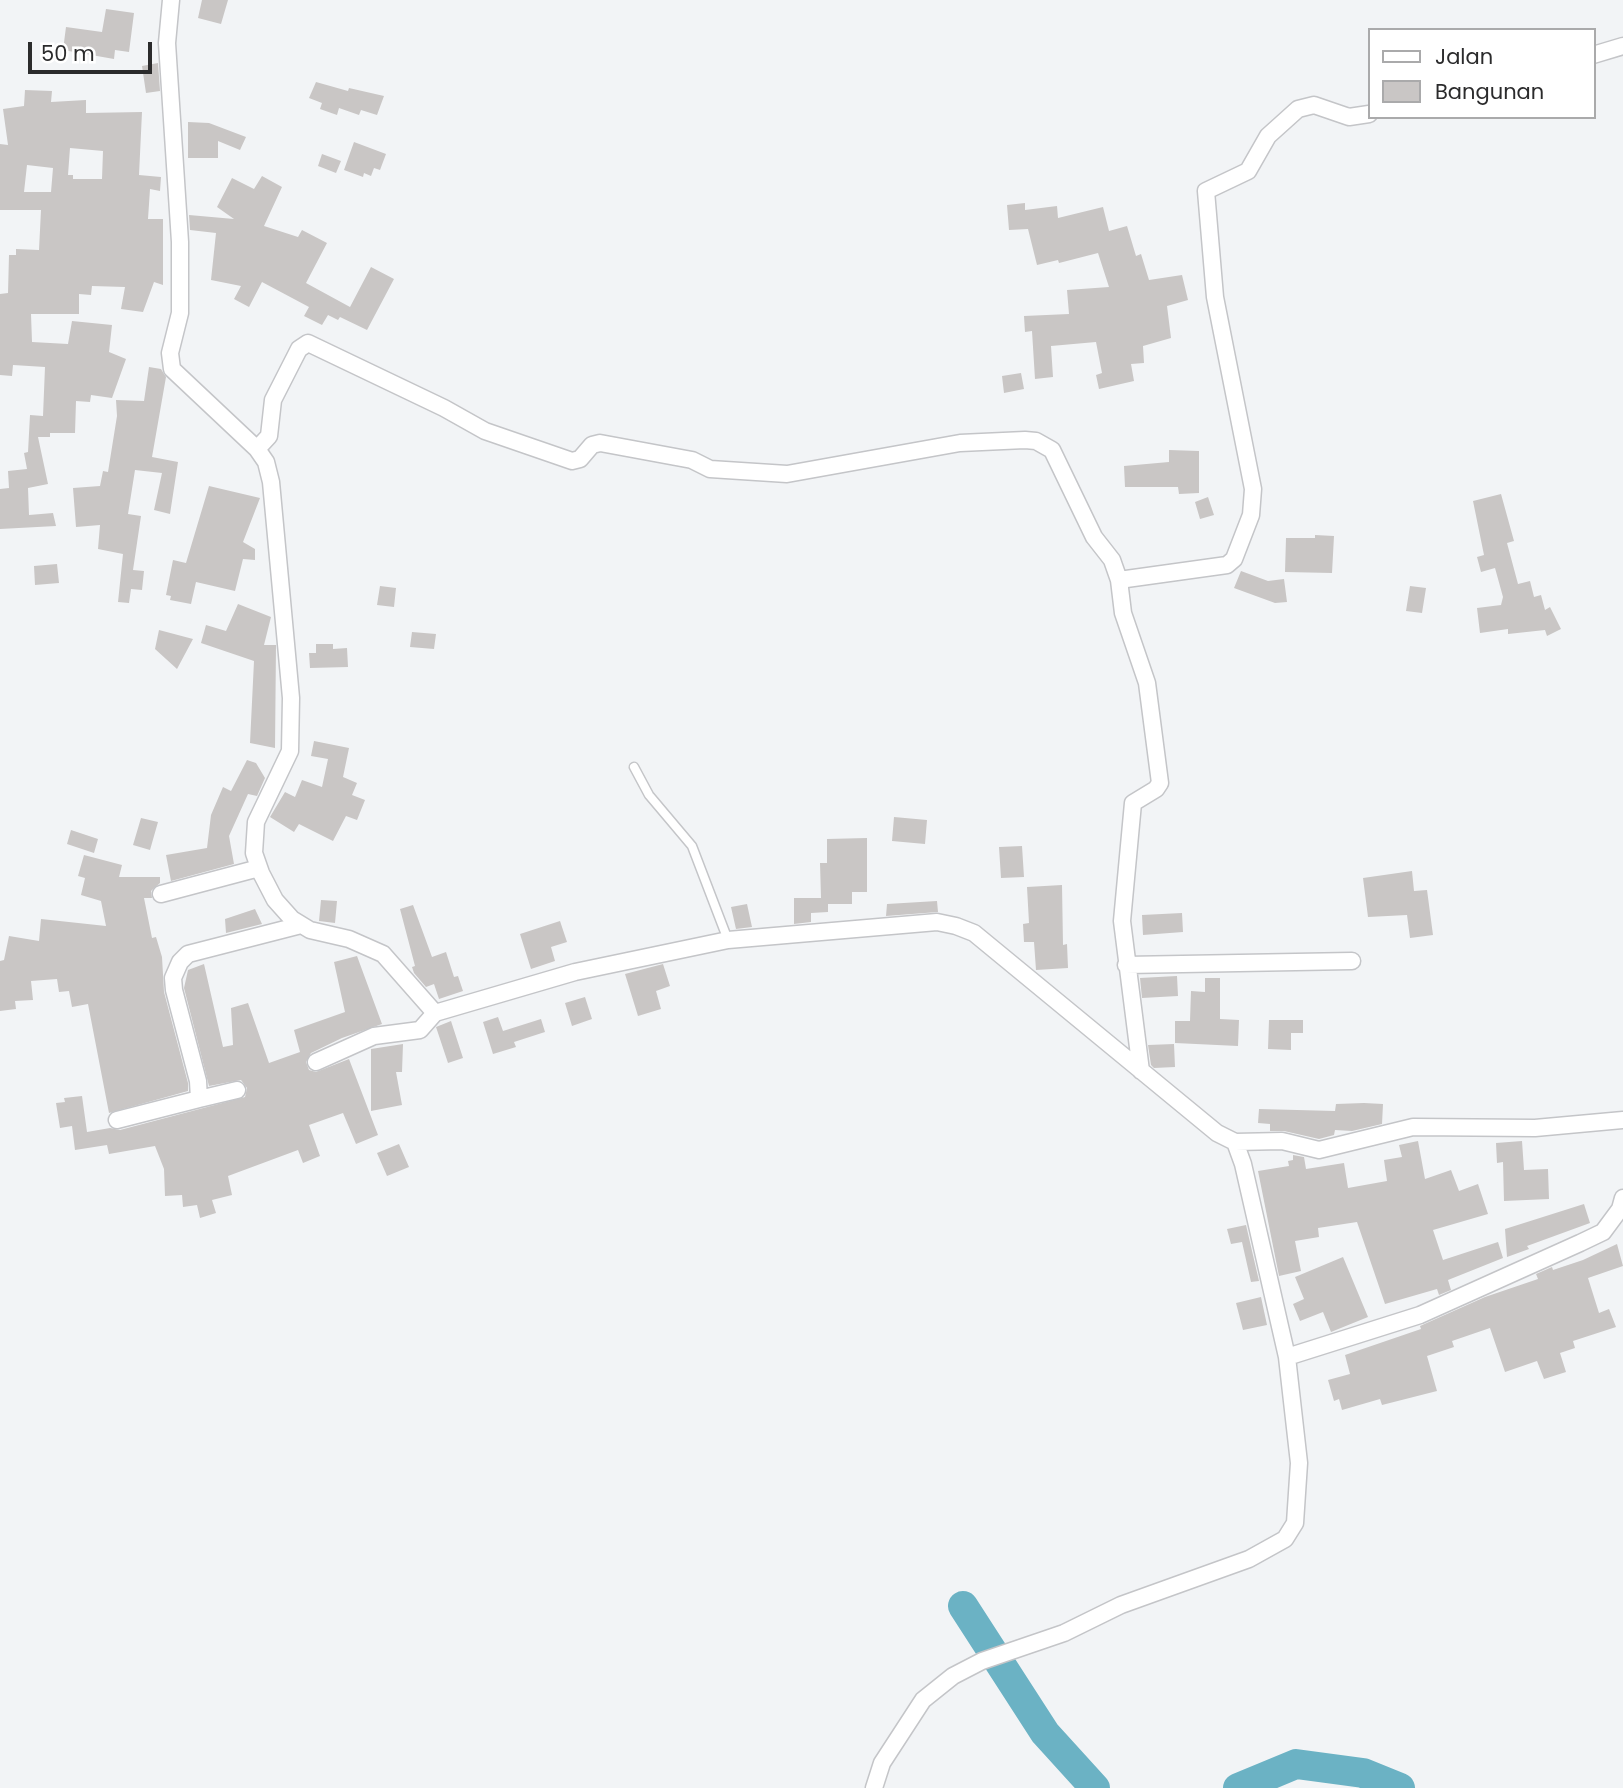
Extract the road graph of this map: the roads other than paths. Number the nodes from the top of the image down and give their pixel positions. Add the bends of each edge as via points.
1 (172, 0) edge
2 (1623, 46) edge
3 (1595, 54) edge
4 (1368, 114) edge
5 (257, 449) junction
6 (1119, 580) junction
7 (634, 767) dead end
8 (259, 868) junction
9 (161, 894) dead end
10 (301, 925) junction
11 (727, 940) junction
12 (1352, 961) dead end
13 (1126, 965) junction
14 (435, 1013) junction
15 (316, 1062) dead end
16 (1141, 1071) junction
17 (237, 1090) dead end
18 (199, 1100) junction
19 (117, 1119) dead end
20 (1623, 1120) edge
21 (1235, 1142) junction
22 (1623, 1198) edge
23 (1287, 1357) junction
24 (874, 1788) edge

1 - 5 street via 167,43 180,243 180,301 170,353 172,369
2 - 3 street
4 - 6 street via 1349,117 1314,105 1295,111 1268,136 1248,171 1211,187 1206,194 1215,297 1253,489 1248,524 1227,565
5 - 6 street via 269,436 273,400 305,344 350,361 485,431 572,461 600,443 692,460 710,468 787,474 960,443 1036,441 1056,456
5 - 8 street via 271,482 290,698 290,751 256,822 254,853
6 - 13 street via 1123,613 1145,677 1160,779 1158,787 1132,807 1122,909
7 - 11 lane via 649,795 692,846
8 - 9 street
8 - 10 street via 275,900
10 - 14 street via 383,954
10 - 18 street via 188,954 180,962 174,990
11 - 14 street via 575,972
11 - 16 street via 937,922 956,926 974,933
12 - 13 street
13 - 16 street
14 - 15 street via 417,1032 374,1036
16 - 21 street via 1217,1133
17 - 18 street
18 - 19 street
20 - 21 street via 1535,1128 1413,1128 1319,1150 1282,1140
21 - 23 street
22 - 23 street via 1603,1232 1580,1243 1420,1315
23 - 24 street via 1299,1463 1295,1523 1285,1539 1249,1559 1121,1605 1064,1633 982,1661 953,1676 923,1700 882,1763

